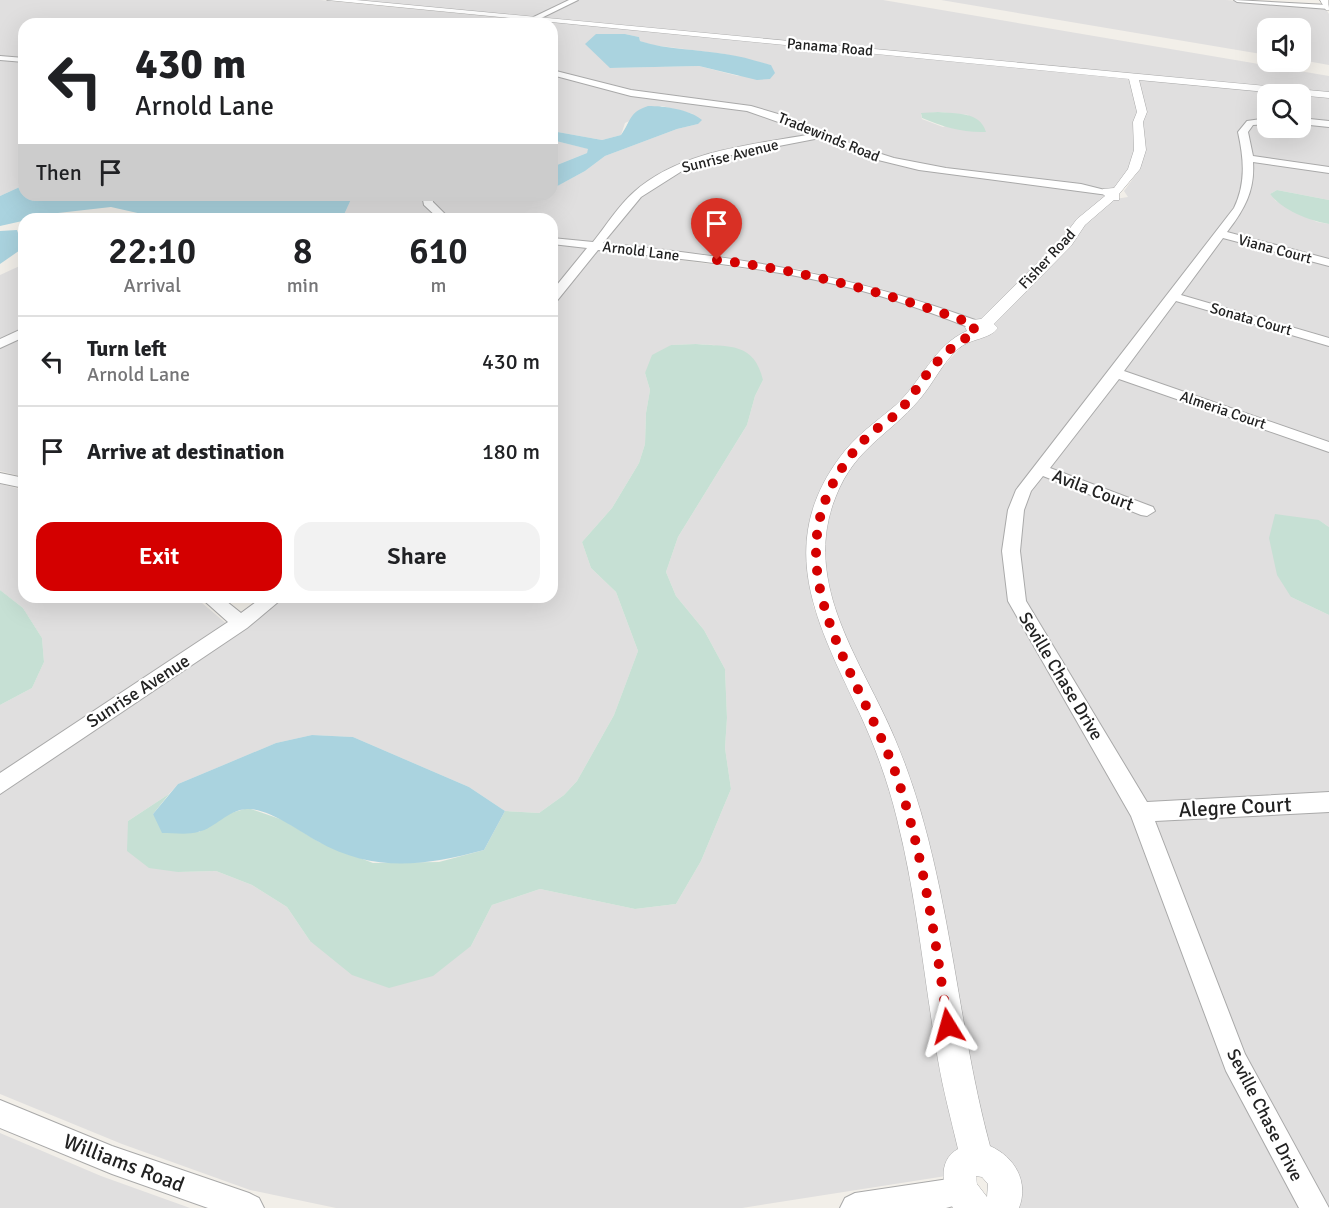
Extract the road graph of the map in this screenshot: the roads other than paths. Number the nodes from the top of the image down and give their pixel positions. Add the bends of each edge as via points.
1 (331, 0) edge
2 (575, 0) edge
3 (1237, 0) edge
4 (1324, 0) edge
5 (1329, 7) edge
6 (523, 18) edge
7 (536, 18) edge
8 (558, 21) edge
9 (0, 58) edge
10 (18, 60) edge
11 (558, 74) edge
12 (1133, 76) junction
13 (1329, 94) edge
14 (1257, 122) edge
15 (1311, 122) edge
16 (1329, 124) edge
17 (820, 135) junction
18 (1250, 158) junction
19 (1329, 170) edge
20 (1112, 193) junction
21 (428, 201) edge
22 (439, 213) edge
23 (1220, 234) junction
24 (558, 242) edge
25 (594, 246) junction
26 (1329, 263) edge
27 (558, 291) edge
28 (1173, 296) junction
29 (978, 326) junction
30 (18, 335) edge
31 (1329, 342) edge
32 (0, 344) edge
33 (1116, 373) junction
34 (1329, 447) edge
35 (1039, 469) junction
36 (0, 478) edge
37 (18, 482) edge
38 (1147, 511) dead end
39 (216, 603) edge
40 (267, 603) edge
41 (241, 623) junction
42 (0, 785) edge
43 (1329, 802) edge
44 (1142, 812) junction
45 (0, 1114) edge
46 (977, 1159) junction
47 (968, 1200) edge
48 (249, 1208) edge
49 (855, 1208) edge
50 (1000, 1208) edge
51 (1315, 1208) edge

1 - 6 street, Panama Road
2 - 7 street
3 - 5 street
4 - 5 street
8 - 12 street, Panama Road
9 - 10 street
11 - 17 street, Tradewinds Road via 621,91 747,108 798,123
12 - 13 street, Panama Road
12 - 20 street, Fisher Road via 1142,112 1138,122 1140,150 1134,169
14 - 18 street, Seville Chase Drive via 1243,132
15 - 16 street
17 - 20 street, Tradewinds Road via 854,150 915,166
17 - 25 street, Sunrise Avenue via 712,158 667,174 637,195
18 - 19 street
18 - 23 street, Seville Chase Drive via 1246,196
20 - 29 street, Fisher Road via 1081,222 1066,243
21 - 22 street
23 - 26 street, Viana Court
23 - 28 street, Seville Chase Drive
24 - 25 street, Arnold Lane
25 - 27 street, Sunrise Avenue
25 - 29 street, Arnold Lane via 802,273 880,291
28 - 31 street, Sonata Court
28 - 33 street, Seville Chase Drive
29 - 46 street, Fisher Road via 937,362 898,413 874,431 842,467 829,489 818,524 815,566 822,604 840,651 883,738 911,825 931,909 953,1061
30 - 32 street
33 - 34 street, Almeria Court
33 - 35 street, Seville Chase Drive
35 - 38 street, Avila Court
35 - 44 street, Seville Chase Drive via 1024,490 1012,533 1017,601
36 - 37 street
39 - 41 street
40 - 41 street, Sunrise Avenue
41 - 42 street, Sunrise Avenue
43 - 44 street, Alegre Court
44 - 51 street, Seville Chase Drive via 1236,1062
45 - 48 street, Williams Road via 112,1160
46 - 47 street via 966,1162 959,1175
46 - 50 street via 995,1166 1005,1181 1006,1198
47 - 49 street

